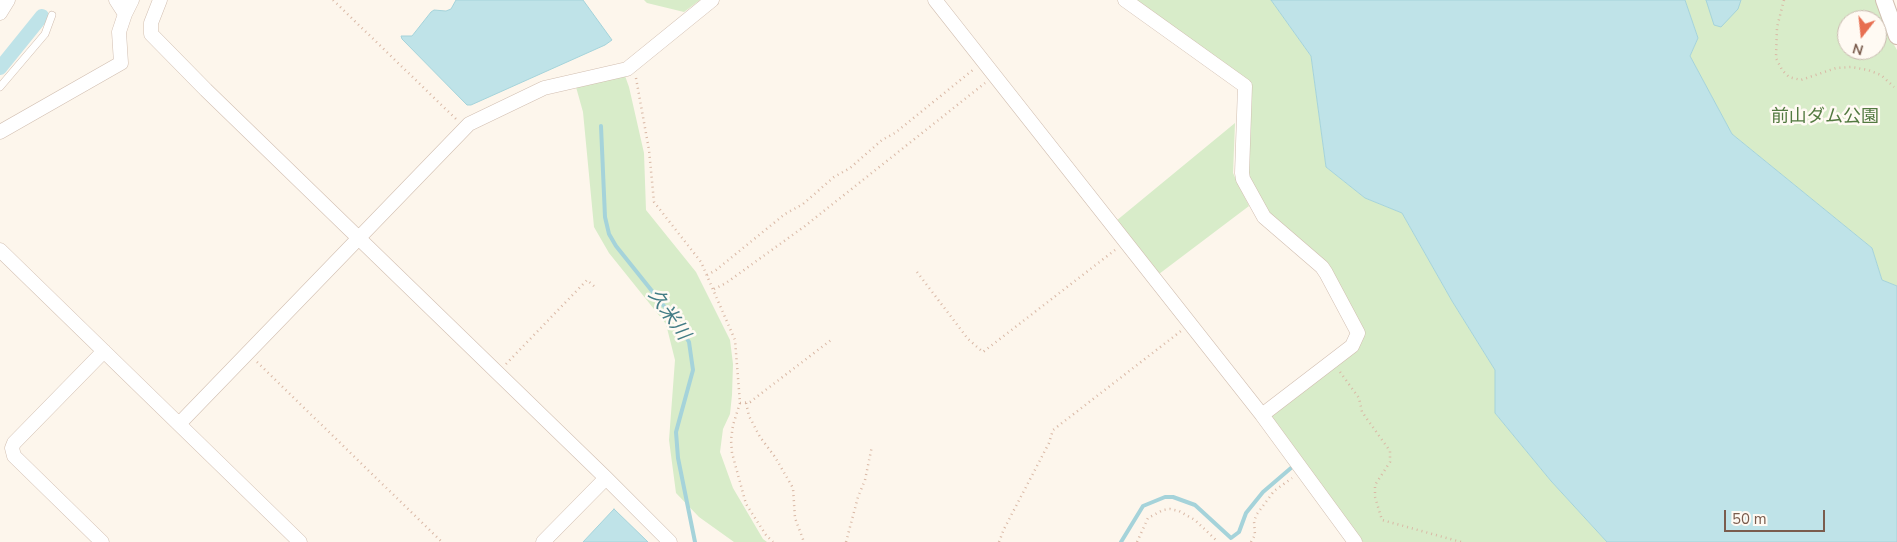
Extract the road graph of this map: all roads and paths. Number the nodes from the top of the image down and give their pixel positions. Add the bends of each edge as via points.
1 (8, 0) edge
2 (116, 0) edge
3 (132, 0) edge
4 (160, 0) edge
5 (334, 0) edge
6 (712, 0) edge
7 (935, 0) edge
8 (1124, 0) edge
9 (1784, 0) edge
10 (1884, 0) edge
11 (0, 13) edge
12 (125, 14) junction
13 (52, 15) dead end
14 (1897, 36) edge
15 (984, 62) junction
16 (633, 64) junction
17 (994, 76) junction
18 (0, 87) edge
19 (1894, 87) dead end
20 (465, 128) junction
21 (0, 132) edge
22 (359, 238) junction
23 (1125, 242) junction
24 (0, 250) edge
25 (917, 272) dead end
26 (707, 274) junction
27 (596, 288) dead end
28 (714, 289) junction
29 (1190, 324) junction
30 (831, 340) dead end
31 (104, 351) junction
32 (248, 352) junction
33 (1332, 362) junction
34 (498, 373) junction
35 (746, 402) junction
36 (740, 403) junction
37 (1262, 415) junction
38 (179, 424) junction
39 (872, 446) dead end
40 (1302, 470) junction
41 (606, 478) junction
42 (102, 542) edge
43 (300, 542) edge
44 (442, 542) edge
45 (543, 542) edge
46 (670, 542) edge
47 (773, 542) edge
48 (804, 542) edge
49 (846, 542) edge
50 (999, 542) edge
51 (1137, 542) edge
52 (1218, 542) edge
53 (1250, 542) edge
54 (1355, 542) edge
55 (1461, 542) edge

1 - 11 street
2 - 12 street
3 - 12 street
4 - 22 street via 151,23 152,34
5 - 20 path
6 - 16 street
7 - 15 street
8 - 33 street via 1245,86 1243,179 1264,217 1322,267 1358,333 1352,346
9 - 19 path via 1777,26 1776,58 1789,77 1801,80 1836,68 1851,67 1881,75
10 - 14 street
12 - 21 street via 119,32 121,63
13 - 18 lane via 46,34
15 - 17 street
15 - 26 path via 803,204 785,214
16 - 20 street via 627,69 544,88 484,115
16 - 26 path via 649,150 654,202
17 - 23 street
17 - 28 path via 806,226
20 - 22 street
22 - 32 street
22 - 34 street
23 - 25 path via 983,352 968,339
23 - 29 street
24 - 31 street
26 - 28 path
27 - 34 path via 587,280
28 - 36 path via 736,340
29 - 37 street
29 - 50 path via 1053,430 1050,443
30 - 35 path
31 - 38 street
31 - 42 street via 12,448 14,456
32 - 38 street
32 - 44 path
33 - 37 street
33 - 55 path via 1359,398 1362,412 1390,451 1390,462 1375,485 1375,498 1382,520
34 - 41 street
35 - 36 path
35 - 48 path via 760,437 793,488 795,518
36 - 47 path via 733,425 732,453 746,504
37 - 40 street
38 - 43 street
39 - 49 path via 866,480
40 - 53 path via 1265,502 1254,521 1255,535
40 - 54 street
41 - 45 street
41 - 46 street
51 - 52 path via 1148,518 1170,509 1195,520

